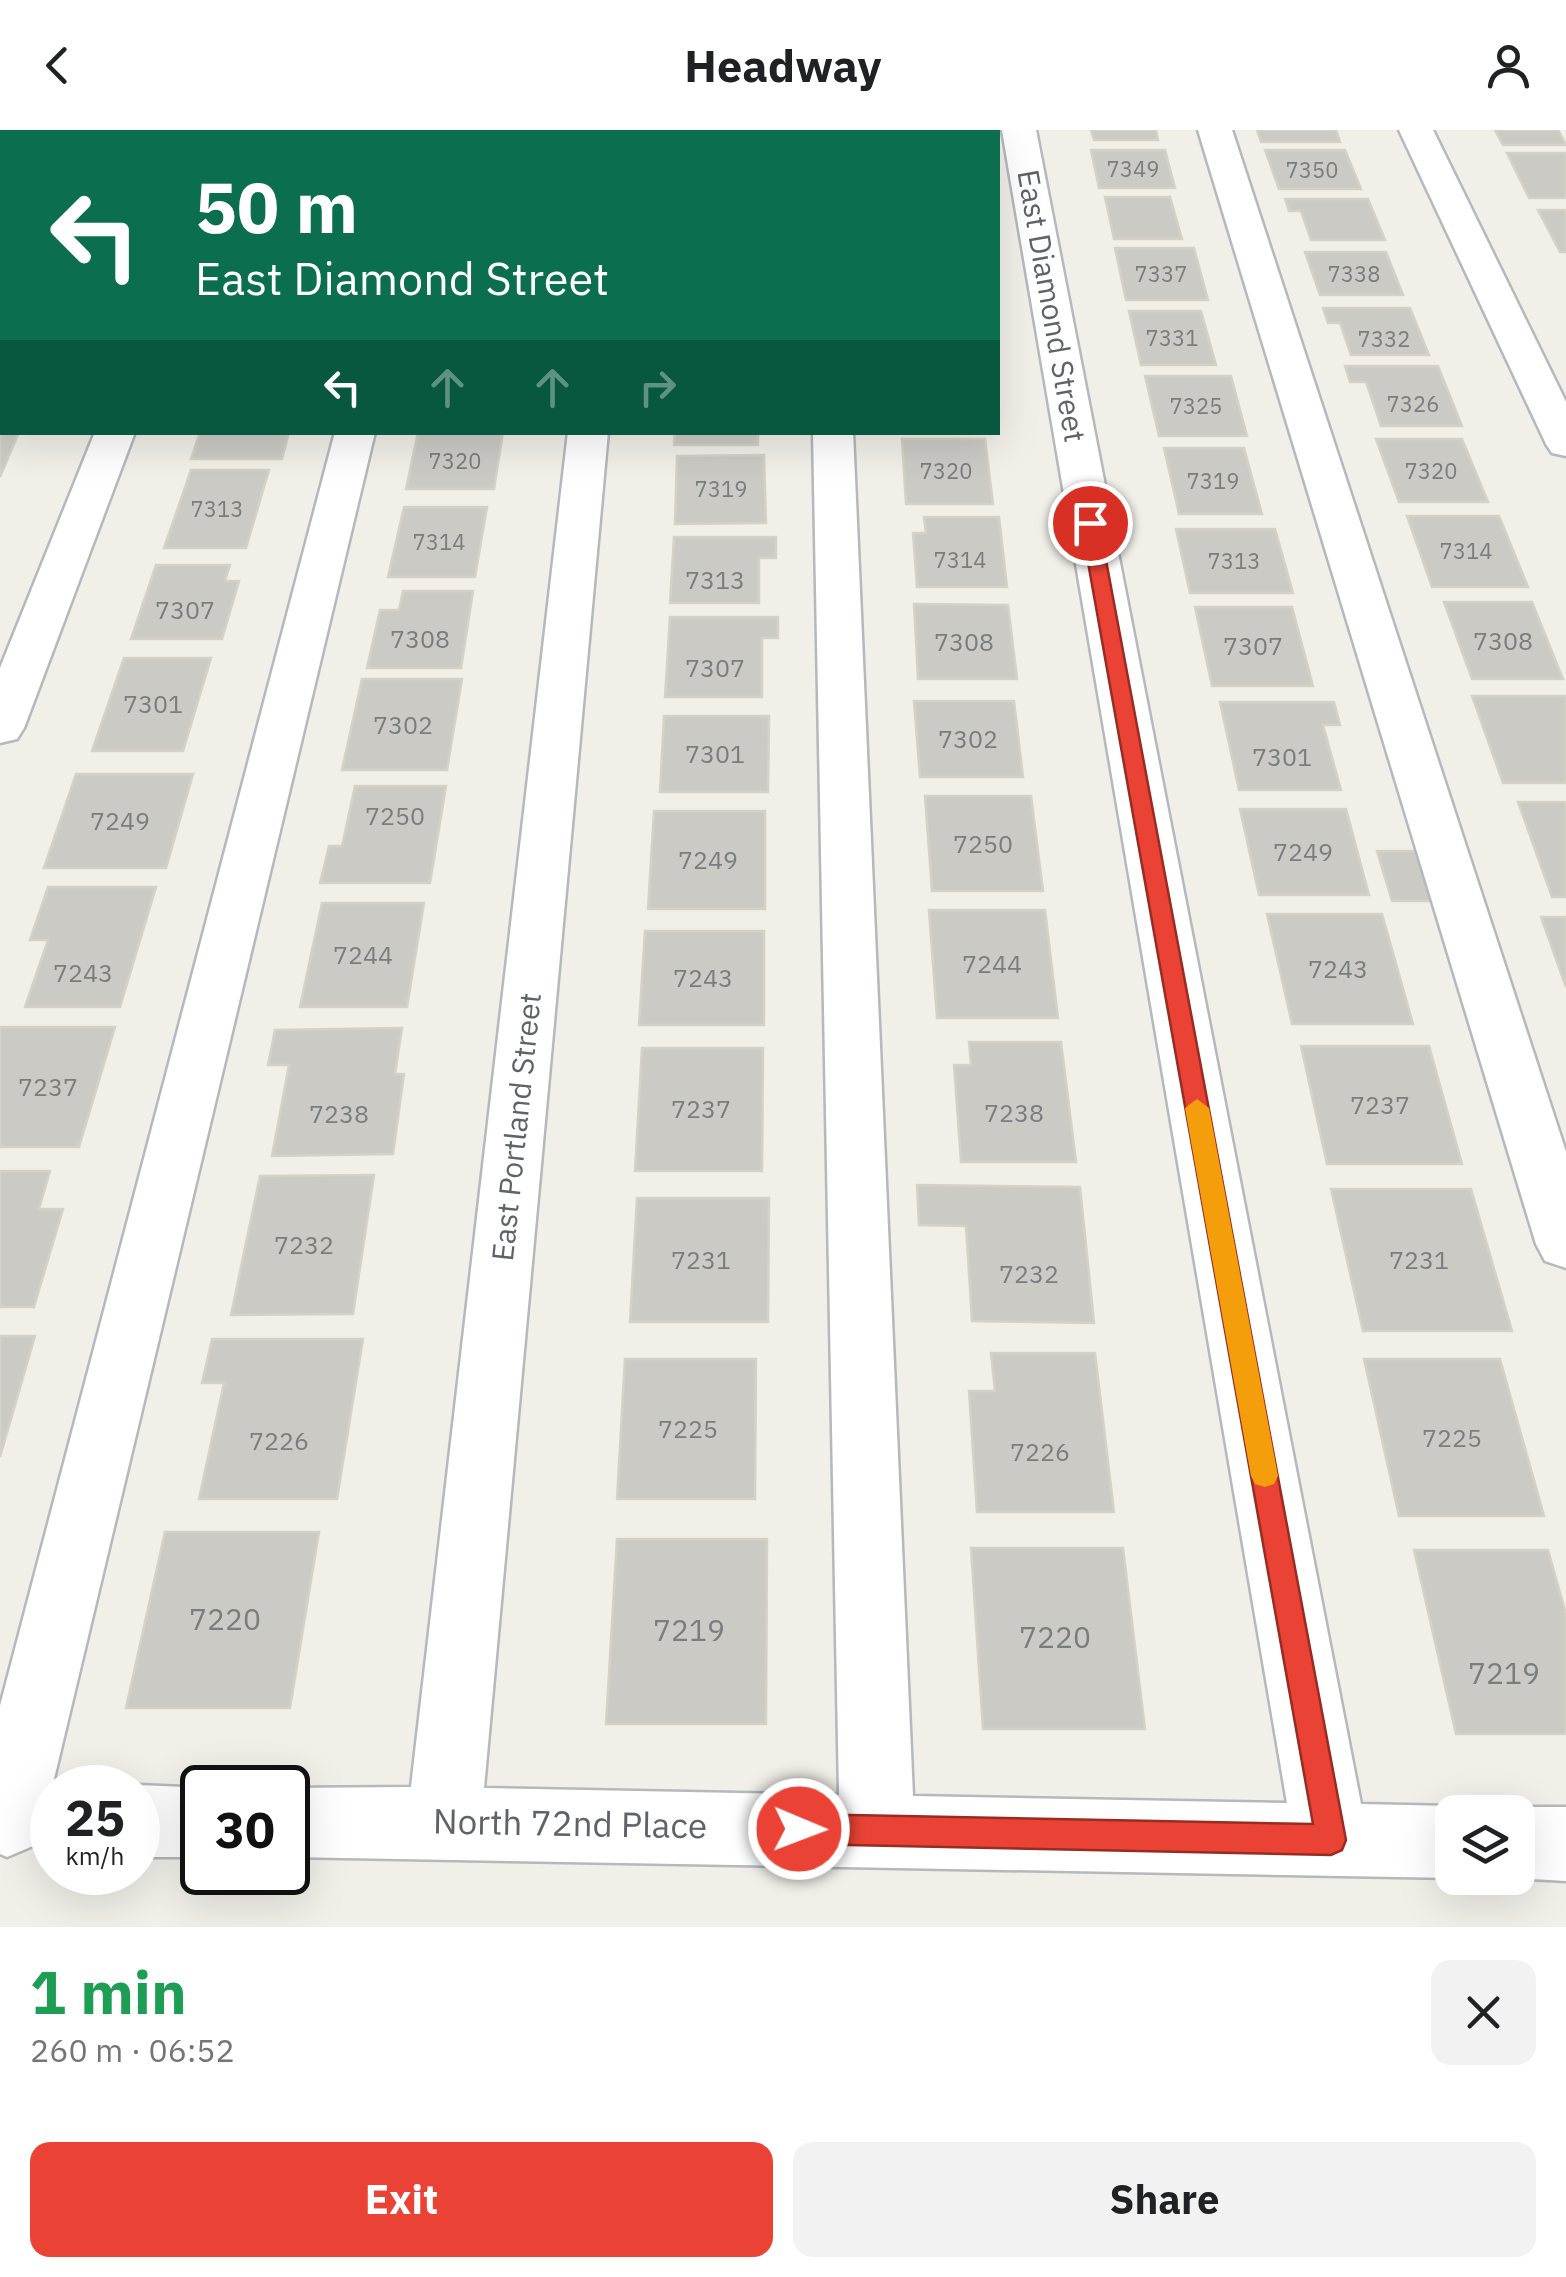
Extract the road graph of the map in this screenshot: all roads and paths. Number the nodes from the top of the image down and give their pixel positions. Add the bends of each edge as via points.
1 (1019, 130) edge
2 (1215, 130) edge
3 (1416, 130) edge
4 (1015, 211) edge
5 (114, 435) edge
6 (354, 435) edge
7 (588, 435) edge
8 (834, 435) edge
9 (1566, 444) edge
10 (0, 728) edge
11 (1566, 1244) edge
12 (20, 1821) edge
13 (310, 1821) edge
14 (444, 1821) junction
15 (878, 1830) junction
16 (1331, 1840) junction
17 (1435, 1842) edge
18 (1535, 1843) edge
19 (1566, 1844) edge

1 - 4 street, East Diamond Street
2 - 11 street
3 - 9 street
4 - 16 street, East Diamond Street
5 - 10 street
6 - 12 street
7 - 14 street, East Portland Street
8 - 15 street
13 - 14 street, North 72nd Place
14 - 15 street, North 72nd Place
15 - 16 street, North 72nd Place
16 - 17 street, North 72nd Place
18 - 19 street

